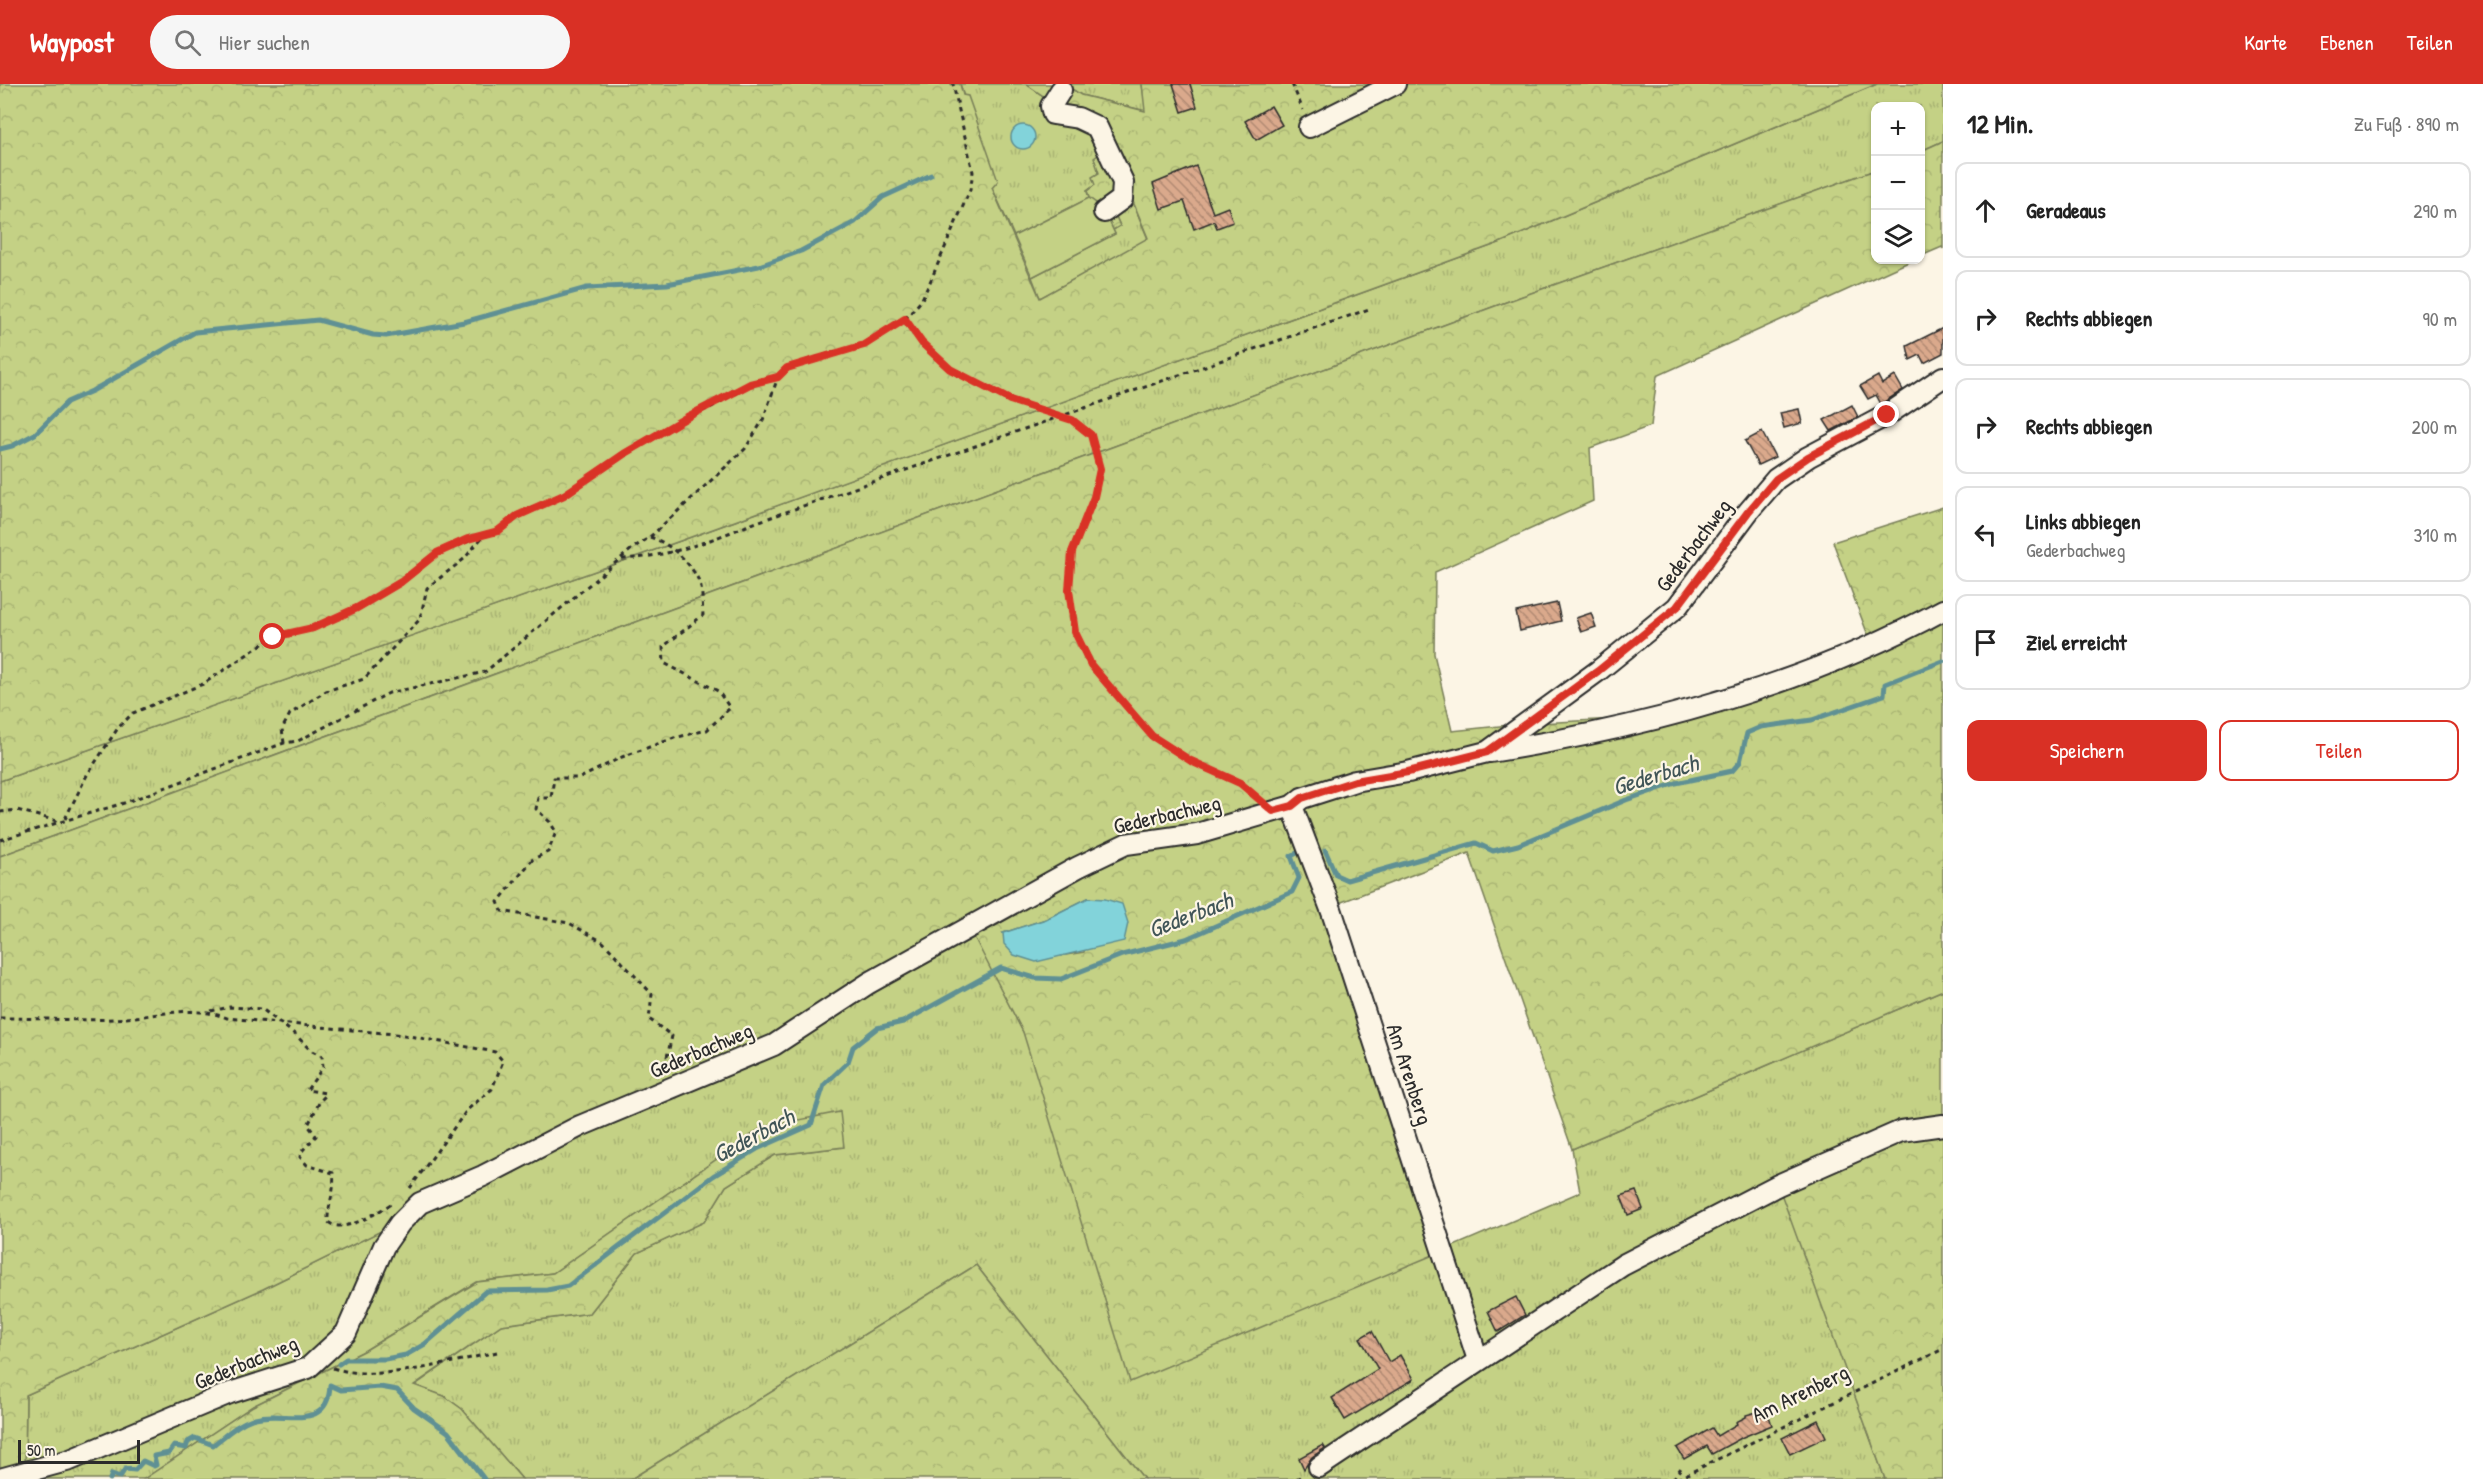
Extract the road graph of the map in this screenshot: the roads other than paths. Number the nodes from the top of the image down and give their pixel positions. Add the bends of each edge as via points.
1 (1395, 84) edge
2 (1061, 90) dead end
3 (1309, 127) road end
4 (1104, 212) dead end
5 (1943, 377) edge
6 (1943, 610) edge
7 (1487, 752) junction
8 (1292, 806) junction
9 (1943, 1125) edge
10 (1478, 1360) junction
11 (1318, 1467) dead end
12 (0, 1479) edge

1 - 3 street
2 - 4 street via 1052,106 1053,114 1078,118 1097,127 1123,182 1122,198
5 - 7 street, Gederbachweg via 1887,415 1808,457 1776,479 1677,607
6 - 7 street, Gederbachweg via 1892,638 1810,671 1657,720 1572,740
7 - 8 street, Gederbachweg via 1355,781 1302,798
8 - 10 street, Am Arenberg via 1332,912
8 - 12 street, Gederbachweg via 1197,834 1126,844 869,983 774,1045 580,1126 420,1203 384,1246 346,1333 308,1368 230,1393 69,1460
9 - 10 street via 1901,1131 1778,1185 1623,1265
10 - 11 street

